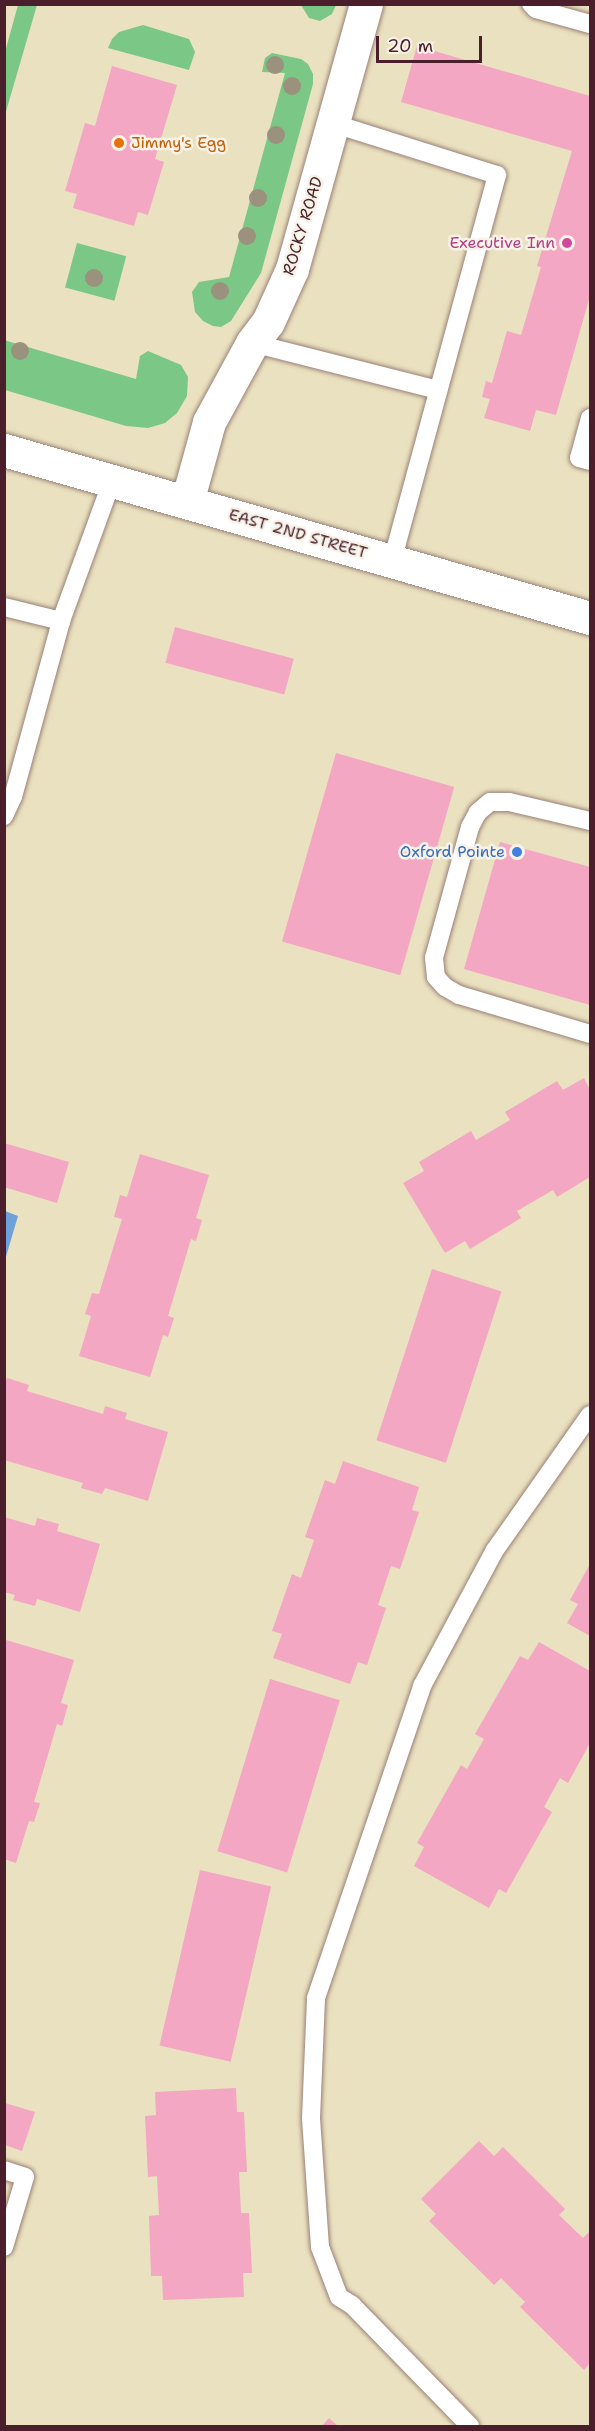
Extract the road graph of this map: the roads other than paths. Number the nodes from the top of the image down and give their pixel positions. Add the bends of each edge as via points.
1 (366, 4) edge
2 (531, 4) edge
3 (591, 24) edge
4 (333, 123) junction
5 (252, 343) junction
6 (438, 390) junction
7 (591, 418) edge
8 (4, 450) edge
9 (591, 461) edge
10 (112, 481) junction
11 (187, 502) junction
12 (392, 561) junction
13 (4, 607) edge
14 (591, 618) edge
15 (61, 621) junction
16 (4, 816) edge
17 (591, 821) edge
18 (591, 1034) edge
19 (591, 1415) edge
20 (4, 2170) edge
21 (4, 2247) edge
22 (470, 2427) edge

1 - 4 main road, ROCKY ROAD
2 - 3 lane via 536,9
4 - 5 main road, ROCKY ROAD via 292,268 268,322
4 - 6 lane via 497,175
5 - 6 lane
5 - 11 main road, ROCKY ROAD via 209,422
6 - 12 lane
7 - 9 lane via 579,458
8 - 10 main road, EAST 2ND STREET
10 - 11 main road, EAST 2ND STREET
10 - 15 lane
11 - 12 main road, EAST 2ND STREET
12 - 14 main road, EAST 2ND STREET
13 - 15 lane
15 - 16 lane via 13,797
17 - 18 lane via 508,802 490,802 477,812 434,958 436,977 459,995
19 - 22 lane via 495,1550 422,1686 316,1998 311,2118 320,2247 339,2296
20 - 21 lane via 25,2177

